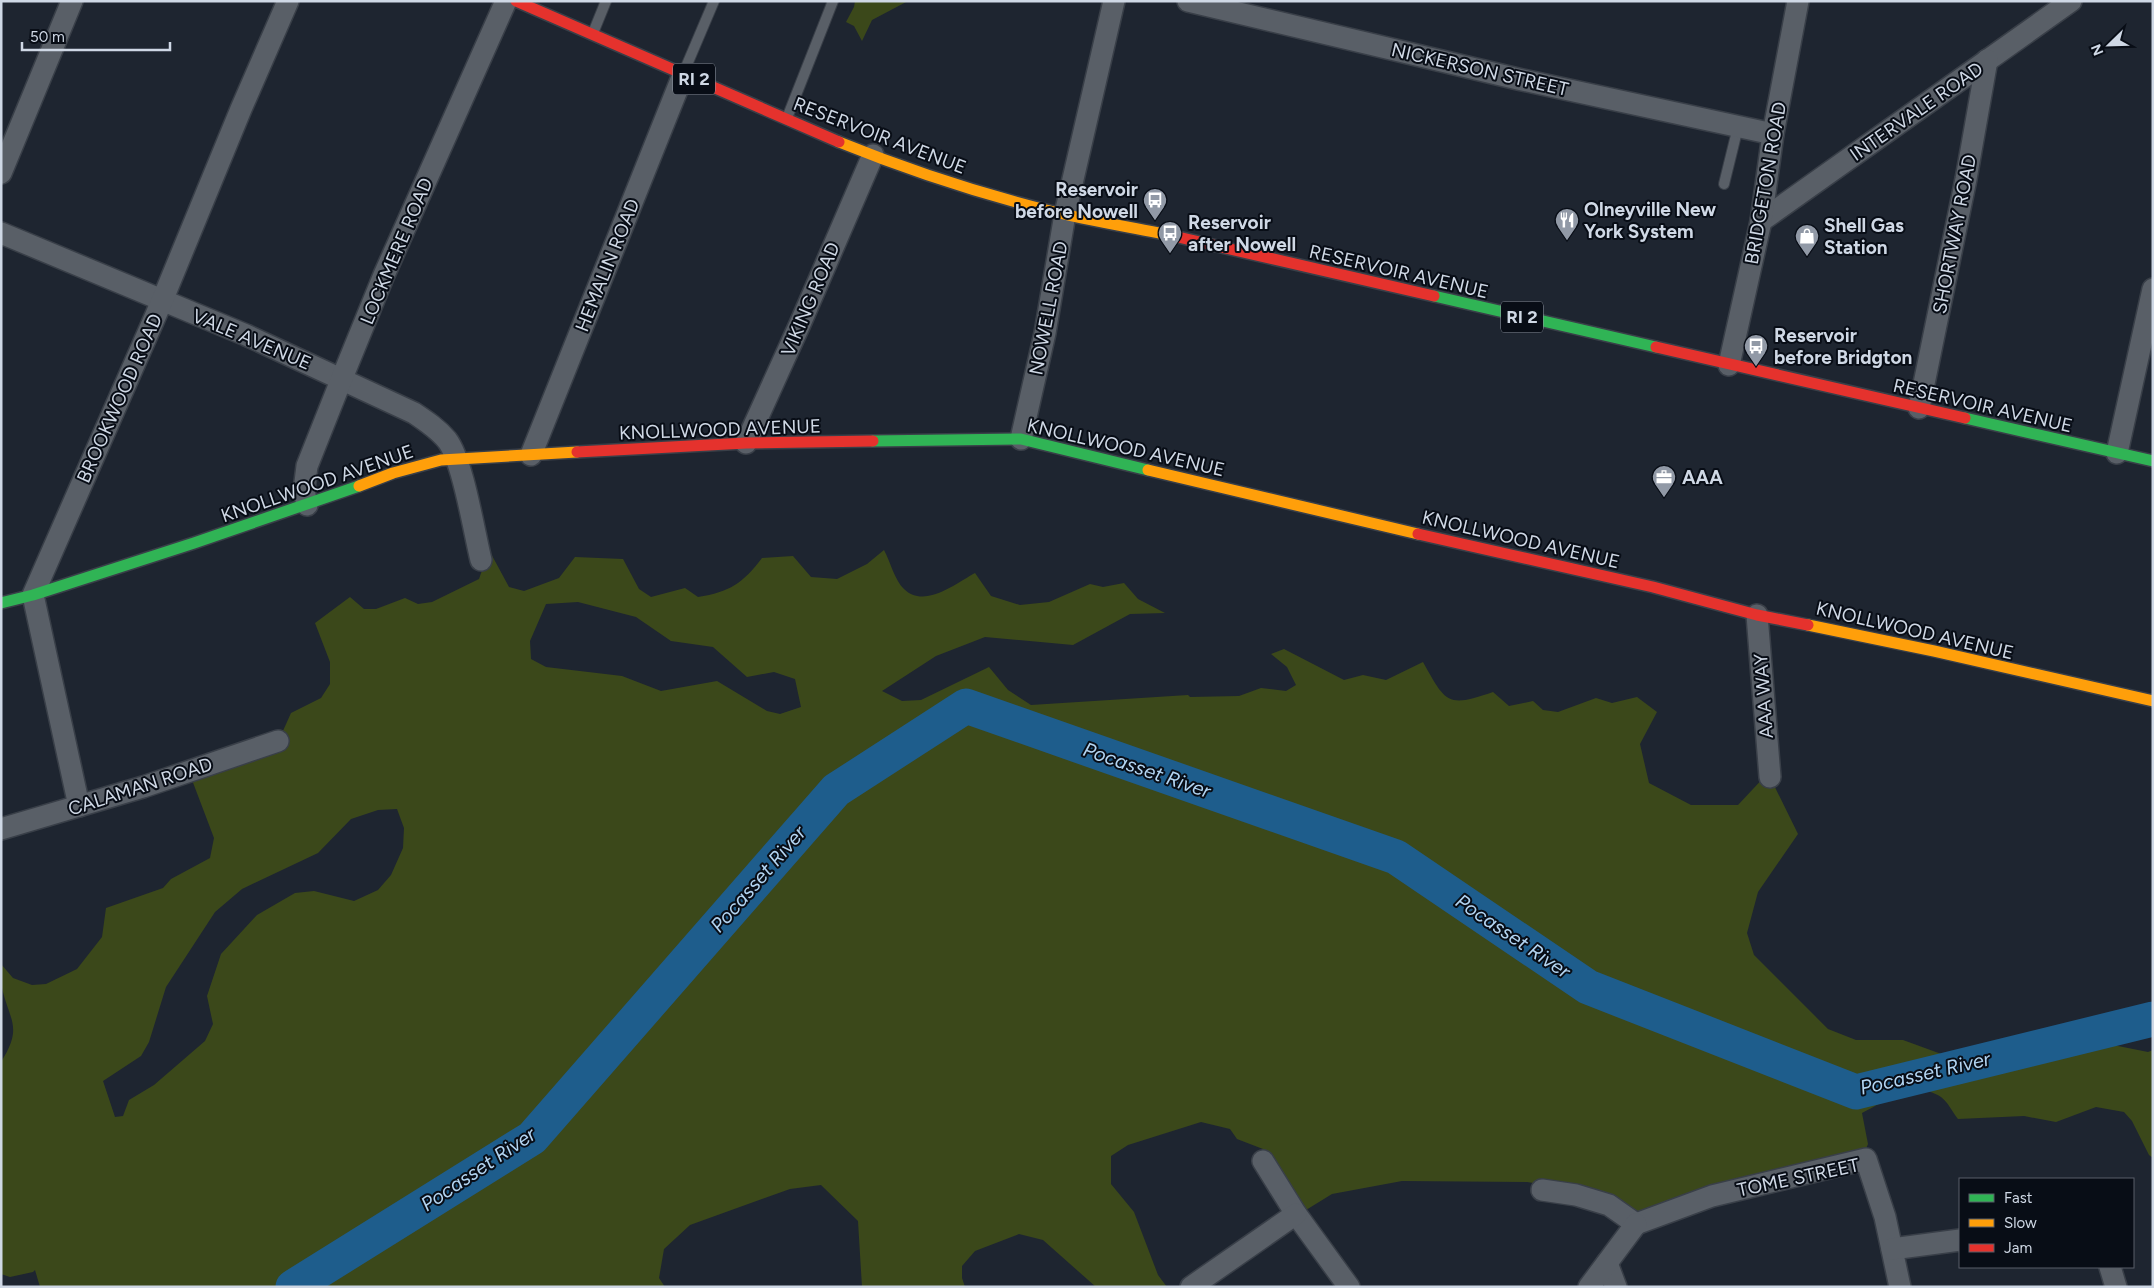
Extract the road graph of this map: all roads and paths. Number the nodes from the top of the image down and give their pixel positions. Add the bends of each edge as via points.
1 (72, 1) edge
2 (288, 1) edge
3 (506, 1) edge
4 (516, 1) edge
5 (606, 1) edge
6 (714, 1) edge
7 (833, 1) edge
8 (1114, 1) edge
9 (1188, 1) edge
10 (1798, 1) edge
11 (2071, 1) edge
12 (592, 35) junction
13 (1987, 60) junction
14 (682, 75) junction
15 (787, 118) junction
16 (1738, 127) junction
17 (1772, 134) junction
18 (873, 155) junction
19 (1, 173) edge
20 (1724, 184) dead end
21 (1066, 214) junction
22 (1761, 221) junction
23 (1, 233) edge
24 (2153, 289) edge
25 (162, 301) junction
26 (1729, 365) junction
27 (342, 378) junction
28 (1920, 408) junction
29 (1021, 439) junction
30 (746, 443) junction
31 (2117, 453) junction
32 (531, 455) junction
33 (2153, 461) edge
34 (457, 464) junction
35 (307, 505) junction
36 (481, 560) dead end
37 (33, 595) junction
38 (1, 602) edge
39 (1757, 615) junction
40 (2153, 701) edge
41 (278, 742) dead end
42 (1770, 777) dead end
43 (79, 806) junction
44 (1, 829) edge
45 (1263, 1161) dead end
46 (1542, 1190) dead end
47 (1296, 1214) junction
48 (1636, 1224) junction
49 (1959, 1240) edge
50 (1892, 1249) junction
51 (1606, 1263) junction
52 (2110, 1268) edge
53 (1190, 1287) edge
54 (1349, 1287) edge
55 (1589, 1287) edge
56 (1616, 1287) edge
57 (1900, 1287) edge
58 (2116, 1287) edge

1 - 19 street
2 - 25 street, BROOKWOOD ROAD
3 - 27 street, LOCKMERE ROAD via 384,274
4 - 12 street, RESERVOIR AVENUE / RI 2
5 - 12 lane
6 - 14 lane
7 - 15 lane
8 - 21 street, NOWELL ROAD
9 - 16 street, NICKERSON STREET
10 - 17 street, BRIDGETON ROAD
11 - 13 street, INTERVALE ROAD
12 - 14 street, RESERVOIR AVENUE / RI 2
13 - 22 street, INTERVALE ROAD
13 - 28 street, SHORTWAY ROAD
14 - 15 street, RESERVOIR AVENUE / RI 2
14 - 32 street, HEMALIN ROAD
15 - 18 street, RESERVOIR AVENUE / RI 2
16 - 17 street, NICKERSON STREET
16 - 20 lane
17 - 22 street, BRIDGETON ROAD
18 - 21 street, RESERVOIR AVENUE / RI 2 via 964,187
18 - 30 street, VIKING ROAD
21 - 26 street, RESERVOIR AVENUE / RI 2
21 - 29 street, NOWELL ROAD via 1045,333
22 - 26 street, BRIDGETON ROAD
23 - 25 street, VALE AVENUE
24 - 31 street
25 - 27 street, VALE AVENUE
25 - 37 street, BROOKWOOD ROAD
26 - 28 street, RESERVOIR AVENUE / RI 2
27 - 34 street, VALE AVENUE via 414,413 436,428 448,441
27 - 35 street, LOCKMERE ROAD via 307,466 304,490
28 - 31 street, RESERVOIR AVENUE / RI 2
29 - 30 street, KNOLLWOOD AVENUE
29 - 39 street, KNOLLWOOD AVENUE via 1653,587
30 - 32 street, KNOLLWOOD AVENUE
31 - 33 street, RESERVOIR AVENUE / RI 2
32 - 34 street, KNOLLWOOD AVENUE
34 - 35 street, KNOLLWOOD AVENUE via 393,473
34 - 36 street, VALE AVENUE
35 - 37 street, KNOLLWOOD AVENUE
37 - 38 street, KNOLLWOOD AVENUE
37 - 43 street
39 - 40 street, KNOLLWOOD AVENUE
39 - 42 street, AAA WAY
41 - 43 street, CALAMAN ROAD
43 - 44 street, CALAMAN ROAD
45 - 47 street
46 - 48 street via 1576,1195 1609,1205
47 - 53 street
47 - 54 street
48 - 50 street, TOME STREET via 1712,1196 1866,1159
48 - 51 street
49 - 50 street
50 - 57 street, TOME STREET
51 - 55 street
51 - 56 street
52 - 58 street

